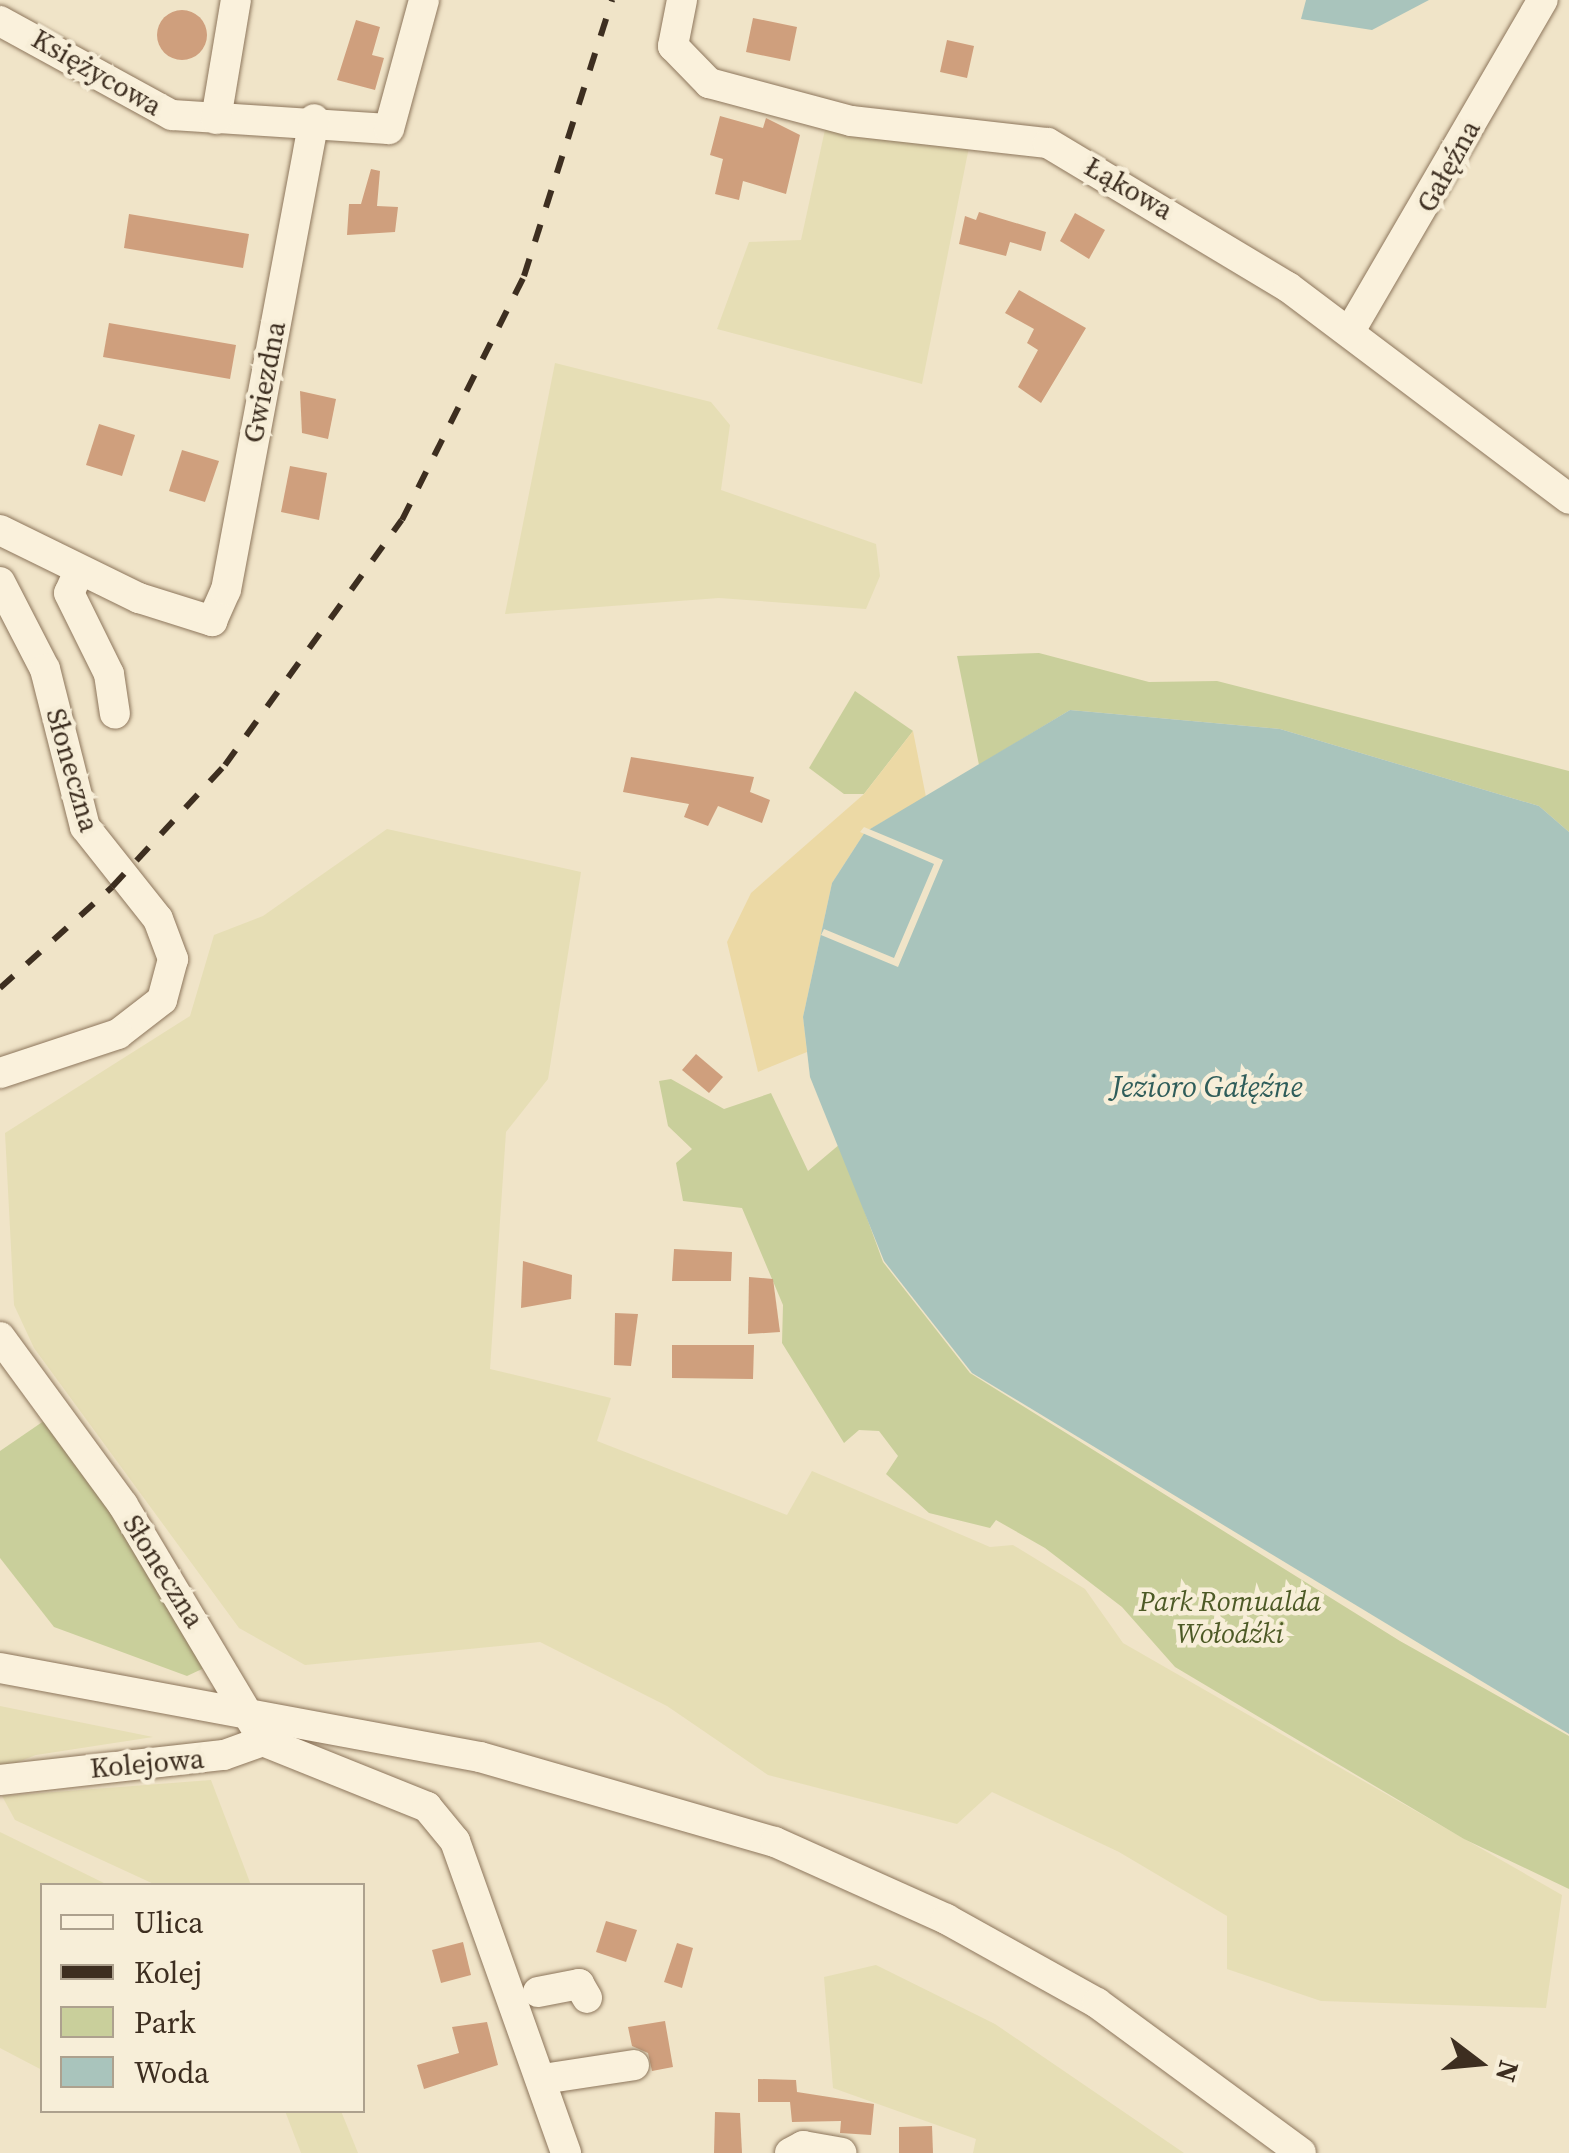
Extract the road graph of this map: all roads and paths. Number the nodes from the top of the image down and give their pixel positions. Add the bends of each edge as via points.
1 (236, 0) edge
2 (424, 0) edge
3 (682, 0) edge
4 (1543, 0) edge
5 (0, 21) edge
6 (216, 118) junction
7 (314, 119) junction
8 (1350, 331) junction
9 (1569, 499) edge
10 (0, 530) edge
11 (79, 571) junction
12 (0, 582) edge
13 (115, 714) dead end
14 (0, 1073) edge
15 (0, 1338) edge
16 (0, 1668) edge
17 (255, 1728) junction
18 (0, 1780) edge
19 (538, 1992) dead end
20 (587, 1998) dead end
21 (634, 2065) dead end
22 (543, 2079) junction
23 (566, 2153) edge
24 (790, 2153) edge
25 (841, 2153) edge
26 (1301, 2153) edge

1 - 6 street
2 - 7 street via 389,128
3 - 8 street, Łąkowa via 673,46 710,83 851,122 1048,143 1146,196
4 - 8 street, Gałęźna
5 - 6 street, Księżycowa via 172,116
6 - 7 street, Księżycowa
7 - 11 street, Gwiezdna via 226,590 212,621
8 - 9 street, Łąkowa
10 - 11 street, Gwiezdna
11 - 13 street via 69,593 109,674
12 - 14 street, Słoneczna via 36,645 97,851 167,934 170,984 118,1034
15 - 17 street, Słoneczna via 124,1505
16 - 17 street
17 - 18 street, Kolejowa via 224,1755
17 - 22 street via 427,1807 455,1841
17 - 26 street via 530,1769 775,1842 946,1919 1097,2002
19 - 20 street via 579,1984
21 - 22 street
22 - 23 street
24 - 25 street via 803,2146

